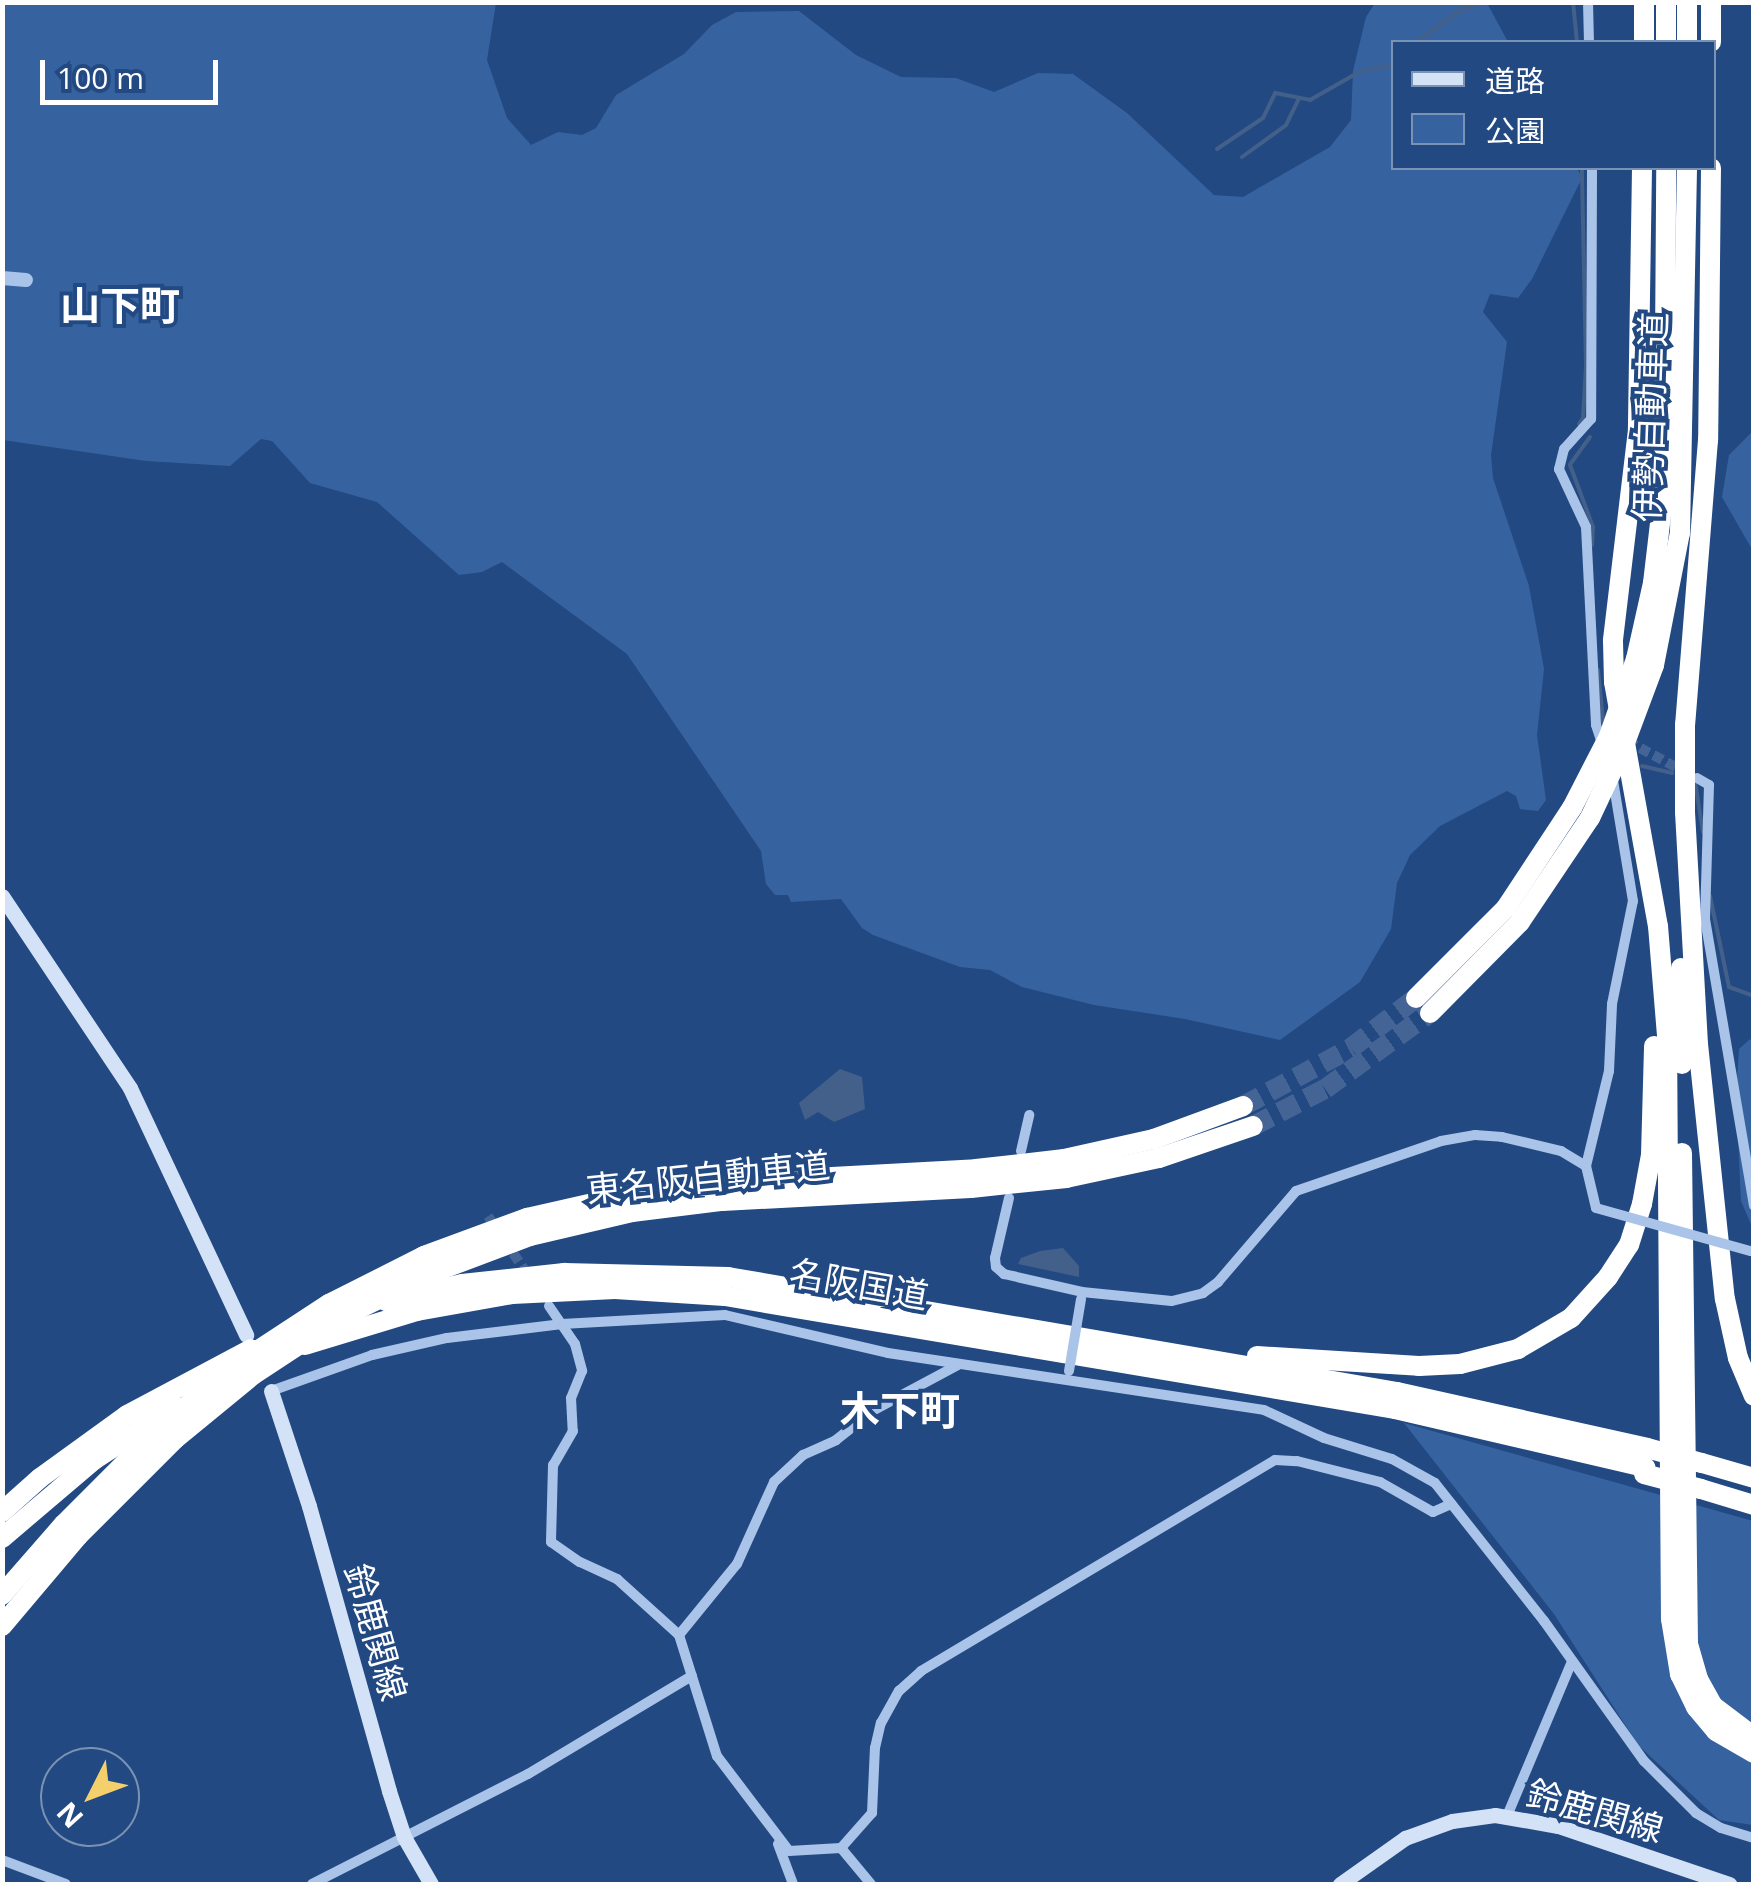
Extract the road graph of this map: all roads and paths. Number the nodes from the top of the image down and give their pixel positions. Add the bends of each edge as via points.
1 (1588, 2) edge
2 (1644, 2) edge
3 (1666, 2) edge
4 (1687, 2) edge
5 (1711, 2) edge
6 (1589, 40) edge
7 (1644, 40) edge
8 (1666, 40) edge
9 (1687, 40) edge
10 (1711, 40) edge
11 (1592, 170) edge
12 (1642, 170) edge
13 (1666, 170) edge
14 (1687, 170) edge
15 (1711, 170) edge
16 (2, 278) edge
17 (26, 280) dead end
18 (1645, 662) junction
19 (1697, 778) dead end
20 (1685, 812) junction
21 (1648, 858) junction
22 (2, 896) edge
23 (1423, 1006) tunnel mouth
24 (1242, 1106) tunnel mouth
25 (1029, 1115) dead end
26 (1252, 1126) tunnel mouth
27 (1021, 1151) dead end
28 (1586, 1166) junction
29 (722, 1192) junction
30 (1009, 1198) dead end
31 (1754, 1206) edge
32 (1750, 1252) dead end
33 (1082, 1295) junction
34 (549, 1306) dead end
35 (562, 1324) junction
36 (246, 1335) dead end
37 (1145, 1348) junction
38 (958, 1364) junction
39 (1068, 1375) junction
40 (270, 1391) joint
41 (1754, 1396) edge
42 (1645, 1463) junction
43 (1702, 1478) junction
44 (1754, 1478) edge
45 (1754, 1496) edge
46 (1451, 1504) junction
47 (1754, 1505) edge
48 (2, 1512) edge
49 (2, 1538) edge
50 (2, 1594) edge
51 (2, 1626) edge
52 (679, 1635) junction
53 (1572, 1661) junction
54 (692, 1676) junction
55 (1754, 1737) edge
56 (1754, 1754) edge
57 (1507, 1816) junction
58 (404, 1837) junction
59 (778, 1838) junction
60 (1754, 1838) edge
61 (842, 1848) junction
62 (2, 1860) edge
63 (66, 1884) edge
64 (312, 1884) edge
65 (431, 1884) edge
66 (793, 1884) edge
67 (871, 1884) edge
68 (1340, 1884) edge
69 (1729, 1884) edge

1 - 6 street
2 - 7 highway
3 - 8 highway
4 - 9 highway
5 - 10 highway
11 - 28 street via 1591,419 1564,449 1560,470 1586,527 1600,727 1633,900 1612,1004 1609,1071
12 - 21 highway via 1638,430 1613,641 1614,682
13 - 18 highway, 伊勢自動車道 via 1664,490
14 - 18 highway, 伊勢自動車道 via 1680,533
15 - 20 highway via 1708,440 1685,724
16 - 17 street
18 - 23 highway, bridge via 1581,813
19 - 31 street via 1709,785 1705,919
20 - 41 highway via 1698,1044 1725,1299
20 - 55 highway via 1684,1600 1692,1663 1704,1692 1723,1717
21 - 37 highway via 1652,1155 1629,1245 1571,1318 1518,1349 1460,1364
21 - 56 highway via 1667,1034 1672,1637 1696,1707 1716,1730
22 - 36 main road via 130,1088
24 - 29 highway, 東名阪自動車道 via 1154,1139 1064,1159
25 - 27 street
26 - 29 highway, 東名阪自動車道 via 1159,1158 1066,1178 971,1188
28 - 32 street, bridge via 1596,1208
28 - 33 street via 1561,1151 1502,1136 1441,1142 1296,1191 1203,1293 1172,1301
29 - 50 highway, 東名阪自動車道, bridge via 628,1195 527,1218 424,1256 329,1304 243,1360 161,1427
29 - 51 highway, 東名阪自動車道, bridge via 530,1236 338,1319 175,1440 78,1536
30 - 33 street via 996,1267 1013,1278
33 - 39 street, bridge
34 - 35 street
35 - 38 street via 725,1314
35 - 40 street via 372,1355
35 - 52 street via 582,1371 571,1398 573,1432 552,1465 551,1542 616,1578
37 - 42 highway, 名阪国道 via 1481,1408
37 - 48 highway, 名阪国道 via 728,1277 612,1271 514,1276 356,1308 258,1346 127,1415
38 - 39 street
38 - 52 street via 803,1455 774,1482 737,1564
39 - 46 street via 1264,1410 1418,1470
40 - 58 main road, 鈴鹿関線
42 - 43 highway, 名阪国道, bridge
42 - 49 highway, 名阪国道 via 1476,1425 782,1303 668,1290 512,1294 367,1324 222,1382 94,1460
43 - 44 highway, 名阪国道
43 - 45 highway, 名阪国道
43 - 47 highway
46 - 53 street
46 - 61 street via 1433,1512 1380,1482 1276,1460 906,1682 881,1723 872,1813
52 - 54 street
53 - 57 street
53 - 60 street via 1674,1795 1720,1828
54 - 58 street via 528,1774
54 - 59 street via 718,1756
57 - 68 main road, 鈴鹿関線 via 1428,1828
57 - 69 main road, 鈴鹿関線 via 1558,1826
58 - 64 street
58 - 65 main road, 鈴鹿関線
59 - 61 street via 790,1851
59 - 66 street
61 - 67 street
62 - 63 street

